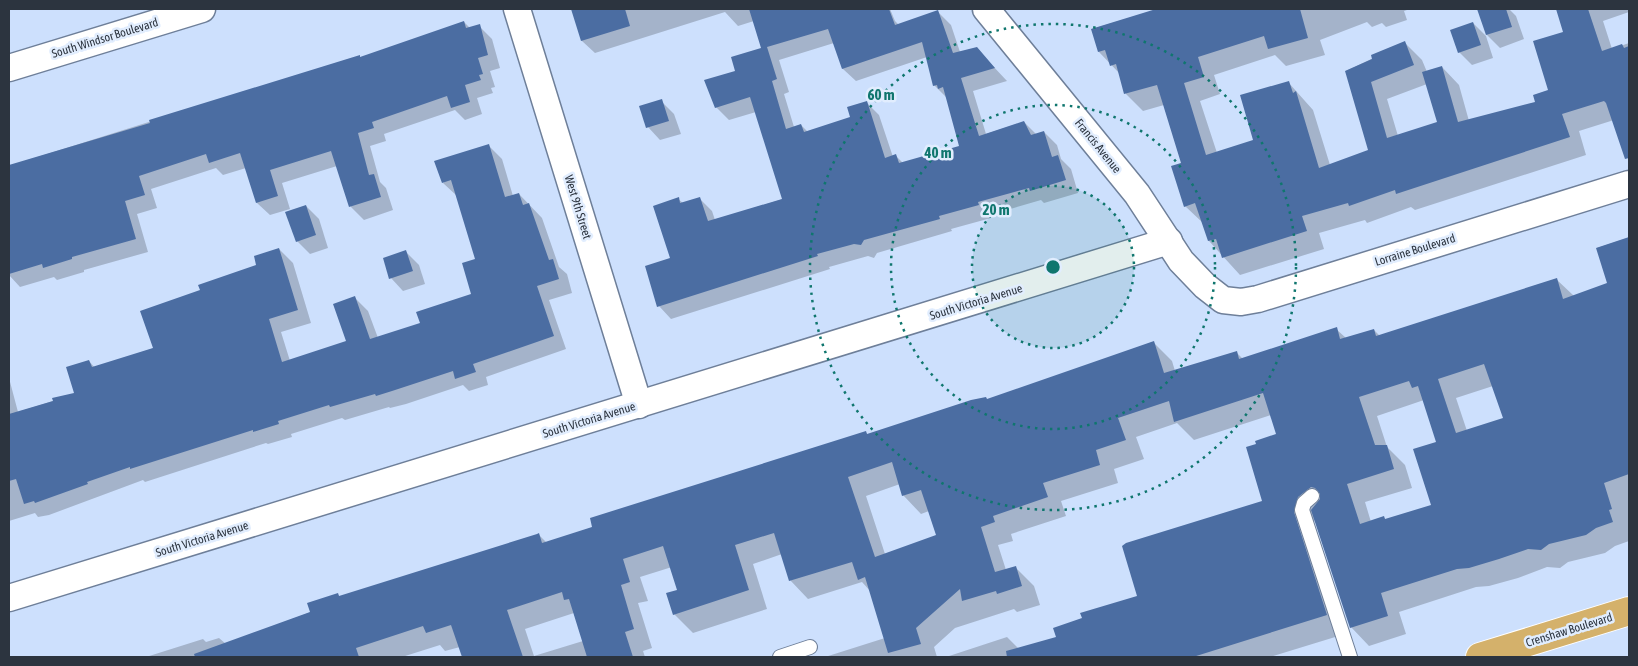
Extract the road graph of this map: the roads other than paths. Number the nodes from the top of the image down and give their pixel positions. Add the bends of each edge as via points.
1 (202, 9) edge
2 (517, 9) edge
3 (986, 9) edge
4 (9, 68) edge
5 (1629, 184) edge
6 (1169, 241) junction
7 (1205, 286) joint
8 (639, 405) junction
9 (1312, 496) dead end
10 (9, 598) edge
11 (1629, 611) edge
12 (810, 647) dead end
13 (780, 657) edge
14 (1350, 657) edge
15 (1480, 657) edge

1 - 4 street, South Windsor Boulevard
2 - 8 street, West 9th Street
3 - 6 street, Francis Avenue via 1137,194
5 - 7 street, Lorraine Boulevard via 1258,298 1240,302 1223,300
6 - 7 street, Francis Avenue via 1181,261
6 - 8 street, South Victoria Avenue
8 - 10 street, South Victoria Avenue
9 - 14 lane via 1302,510
11 - 15 main road, Crenshaw Boulevard
12 - 13 lane

